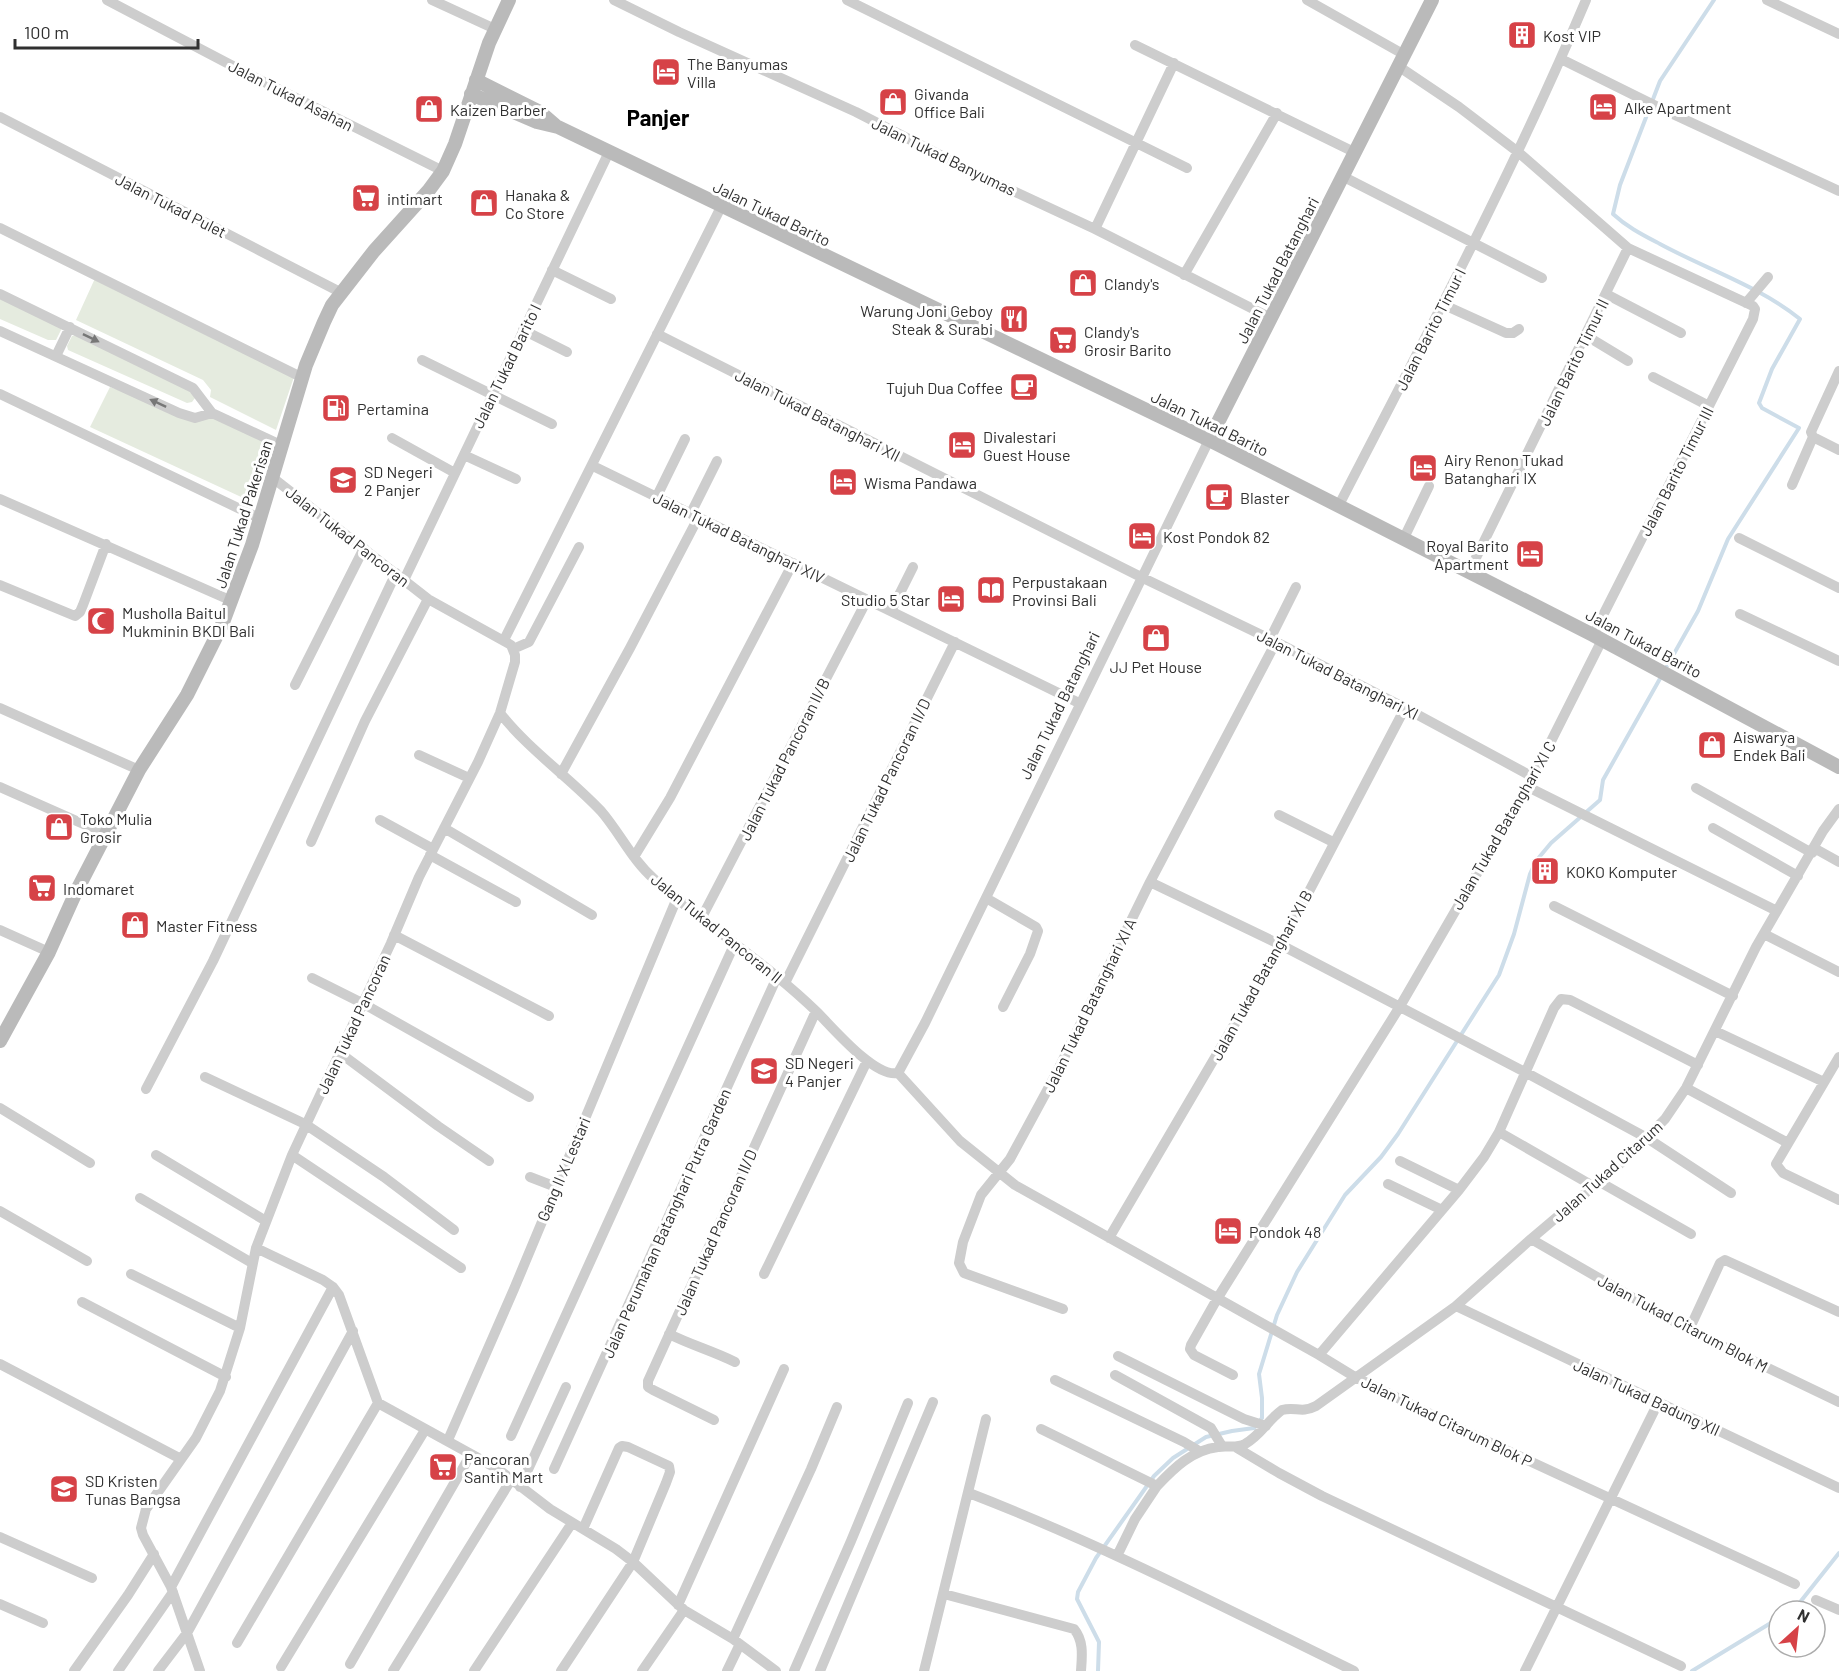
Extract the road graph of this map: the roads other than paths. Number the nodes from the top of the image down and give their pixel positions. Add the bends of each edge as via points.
1 (107, 0) edge
2 (432, 0) edge
3 (509, 0) edge
4 (614, 0) edge
5 (847, 0) edge
6 (1307, 0) edge
7 (1432, 0) edge
8 (1586, 0) edge
9 (1767, 0) edge
10 (495, 29) junction
11 (1839, 34) edge
12 (1135, 45) dead end
13 (1561, 59) junction
14 (1401, 60) junction
15 (1174, 63) junction
16 (473, 87) junction
17 (1277, 113) junction
18 (0, 117) edge
19 (1136, 143) junction
20 (609, 152) junction
21 (1354, 152) junction
22 (1518, 152) junction
23 (1187, 168) dead end
24 (443, 171) junction
25 (1342, 176) junction
26 (1839, 190) edge
27 (721, 207) junction
28 (0, 228) edge
29 (1095, 229) junction
30 (1473, 243) junction
31 (1628, 249) junction
32 (552, 270) junction
33 (1184, 275) junction
34 (1768, 277) dead end
35 (1542, 278) dead end
36 (342, 292) junction
37 (0, 294) edge
38 (1606, 294) junction
39 (611, 299) dead end
40 (1751, 302) junction
41 (1442, 304) junction
42 (1270, 318) junction
43 (70, 327) junction
44 (1518, 329) dead end
45 (523, 330) junction
46 (0, 331) edge
47 (1681, 333) dead end
48 (657, 334) junction
49 (1585, 336) junction
50 (567, 352) dead end
51 (56, 356) junction
52 (422, 360) dead end
53 (1628, 361) dead end
54 (1839, 371) edge
55 (1653, 377) dead end
56 (303, 378) junction
57 (0, 394) edge
58 (492, 395) junction
59 (1709, 406) junction
60 (212, 413) junction
61 (552, 424) dead end
62 (1813, 437) junction
63 (392, 438) dead end
64 (685, 439) dead end
65 (1209, 440) junction
66 (283, 446) junction
67 (1839, 450) edge
68 (464, 455) junction
69 (717, 461) dead end
70 (593, 466) junction
71 (455, 473) junction
72 (516, 479) dead end
73 (278, 482) junction
74 (1792, 485) dead end
75 (1429, 486) dead end
76 (657, 496) junction
77 (0, 499) edge
78 (1339, 505) junction
79 (695, 515) junction
80 (261, 519) junction
81 (1404, 538) junction
82 (1739, 538) dead end
83 (106, 544) junction
84 (579, 547) dead end
85 (364, 548) junction
86 (793, 563) junction
87 (913, 567) dead end
88 (1469, 572) junction
89 (400, 577) junction
90 (1141, 577) junction
91 (0, 585) edge
92 (1296, 587) dead end
93 (1839, 588) edge
94 (428, 598) junction
95 (867, 600) junction
96 (232, 601) junction
97 (891, 611) junction
98 (1740, 614) dead end
99 (1597, 637) junction
100 (504, 640) junction
101 (1273, 640) junction
102 (955, 642) junction
103 (513, 649) junction
104 (1839, 662) edge
105 (295, 685) dead end
106 (1079, 703) junction
107 (0, 708) edge
108 (1405, 708) junction
109 (500, 713) junction
110 (419, 755) dead end
111 (1839, 767) edge
112 (139, 770) junction
113 (561, 774) junction
114 (469, 778) junction
115 (1531, 782) junction
116 (0, 787) edge
117 (1696, 788) dead end
118 (1839, 809) edge
119 (1279, 815) dead end
120 (380, 820) dead end
121 (444, 828) junction
122 (1713, 828) dead end
123 (106, 834) junction
124 (311, 842) dead end
125 (1334, 842) junction
126 (1813, 850) junction
127 (432, 852) junction
128 (634, 857) junction
129 (1839, 862) edge
130 (1798, 876) junction
131 (1150, 882) junction
132 (677, 898) junction
133 (986, 898) junction
134 (516, 902) dead end
135 (1554, 906) dead end
136 (1777, 910) junction
137 (592, 915) dead end
138 (701, 919) junction
139 (0, 930) edge
140 (1764, 934) junction
141 (394, 935) junction
142 (734, 945) junction
143 (1281, 945) junction
144 (49, 952) junction
145 (1839, 972) edge
146 (312, 978) dead end
147 (781, 980) junction
148 (1733, 996) junction
149 (364, 1004) junction
150 (1003, 1007) dead end
151 (1399, 1008) junction
152 (816, 1011) junction
153 (549, 1016) dead end
154 (1715, 1031) junction
155 (0, 1041) edge
156 (340, 1053) junction
157 (1839, 1057) edge
158 (867, 1061) junction
159 (1698, 1065) junction
160 (1525, 1072) junction
161 (898, 1073) junction
162 (205, 1077) dead end
163 (1824, 1082) junction
164 (1686, 1088) junction
165 (146, 1089) dead end
166 (529, 1097) dead end
167 (0, 1108) edge
168 (305, 1124) junction
169 (1499, 1132) junction
170 (1647, 1138) junction
171 (1788, 1143) junction
172 (156, 1155) dead end
173 (292, 1155) junction
174 (489, 1161) dead end
175 (1400, 1161) dead end
176 (90, 1163) dead end
177 (999, 1174) junction
178 (530, 1177) dead end
179 (1595, 1183) junction
180 (1388, 1184) dead end
181 (556, 1187) junction
182 (1459, 1190) junction
183 (1731, 1193) dead end
184 (140, 1198) dead end
185 (1839, 1200) edge
186 (1442, 1210) junction
187 (0, 1211) edge
188 (267, 1221) junction
189 (454, 1230) dead end
190 (1691, 1233) dead end
191 (1109, 1238) junction
192 (1531, 1239) junction
193 (256, 1248) junction
194 (87, 1261) dead end
195 (252, 1263) junction
196 (461, 1268) dead end
197 (131, 1274) dead end
198 (764, 1274) dead end
199 (333, 1287) junction
200 (1217, 1299) junction
201 (82, 1302) dead end
202 (1456, 1306) junction
203 (1063, 1309) dead end
204 (1839, 1312) edge
205 (240, 1328) junction
206 (1689, 1330) junction
207 (353, 1331) junction
208 (669, 1334) junction
209 (1319, 1354) junction
210 (1118, 1356) dead end
211 (735, 1362) dead end
212 (0, 1364) edge
213 (784, 1369) dead end
214 (1116, 1375) dead end
215 (1233, 1375) dead end
216 (226, 1377) junction
217 (1355, 1377) junction
218 (1054, 1380) dead end
219 (566, 1387) dead end
220 (933, 1402) dead end
221 (1839, 1402) edge
222 (378, 1403) junction
223 (908, 1403) dead end
224 (1658, 1403) junction
225 (837, 1407) dead end
226 (986, 1419) dead end
227 (714, 1420) dead end
228 (1260, 1425) junction
229 (1041, 1429) dead end
230 (425, 1430) junction
231 (511, 1436) dead end
232 (448, 1440) junction
233 (1222, 1445) junction
234 (1237, 1448) junction
235 (1198, 1451) junction
236 (471, 1454) junction
237 (181, 1459) junction
238 (554, 1469) dead end
239 (515, 1483) junction
240 (1155, 1485) junction
241 (1839, 1488) edge
242 (969, 1493) junction
243 (1610, 1498) junction
244 (572, 1523) junction
245 (583, 1529) junction
246 (0, 1537) edge
247 (154, 1554) junction
248 (1114, 1555) junction
249 (633, 1562) junction
250 (92, 1578) dead end
251 (1795, 1584) dead end
252 (172, 1590) junction
253 (944, 1594) junction
254 (0, 1604) edge
255 (1556, 1606) junction
256 (681, 1607) junction
257 (43, 1623) dead end
258 (187, 1633) junction
259 (737, 1642) junction
260 (237, 1643) dead end
261 (350, 1664) dead end
262 (1681, 1666) dead end
263 (281, 1667) dead end
264 (75, 1671) edge
265 (118, 1671) edge
266 (158, 1671) edge
267 (200, 1671) edge
268 (393, 1671) edge
269 (474, 1671) edge
270 (561, 1671) edge
271 (642, 1671) edge
272 (727, 1671) edge
273 (776, 1671) edge
274 (794, 1671) edge
275 (820, 1671) edge
276 (924, 1671) edge
277 (1081, 1671) edge
278 (1354, 1671) edge
279 (1525, 1671) edge

1 - 24 street, Jalan Tukad Asahan
2 - 10 street
3 - 10 street, Jalan Tukad Pakerisan
4 - 29 street, Jalan Tukad Banyumas
5 - 19 street
6 - 14 street
7 - 14 street, Jalan Tukad Batanghari
8 - 13 street, Jalan Barito Timur I
9 - 11 street
10 - 16 street, Jalan Tukad Pakerisan
12 - 15 street
13 - 22 street, Jalan Barito Timur I
13 - 26 street
14 - 21 street, Jalan Tukad Batanghari
14 - 22 street
15 - 17 street
15 - 19 street
16 - 20 street, Jalan Tukad Barito via 537,122 558,127
16 - 24 street, Jalan Tukad Pakerisan
17 - 21 street
17 - 33 street
18 - 36 street, Jalan Tukad Pulet
19 - 23 street
19 - 29 street
20 - 27 street, Jalan Tukad Barito
20 - 32 street, Jalan Tukad Barito I
21 - 25 street, Jalan Tukad Batanghari
22 - 30 street, Jalan Barito Timur I
22 - 31 street
24 - 36 street, Jalan Tukad Pakerisan
25 - 30 street
25 - 42 street, Jalan Tukad Batanghari
27 - 48 street
27 - 65 street, Jalan Tukad Barito
28 - 56 street
29 - 33 street, Jalan Tukad Banyumas
30 - 35 street
30 - 41 street, Jalan Barito Timur I
31 - 38 street, Jalan Barito Timur II
31 - 40 street
32 - 39 street
32 - 45 street, Jalan Tukad Barito I
33 - 42 street, Jalan Tukad Banyumas
34 - 40 street
36 - 56 street, Jalan Tukad Pakerisan via 315,341
37 - 43 street
38 - 47 street
38 - 49 street, Jalan Barito Timur II
40 - 59 street, Jalan Barito Timur III via 1755,309 1753,319
41 - 44 street via 1506,333
41 - 78 street, Jalan Barito Timur I
42 - 65 street, Jalan Tukad Batanghari
43 - 51 street
43 -> 60 street via 193,388
45 - 50 street
45 - 58 street, Jalan Tukad Barito I
46 - 51 street
48 - 70 street
48 - 90 street, Jalan Tukad Batanghari XII
49 - 53 street
49 - 88 street, Jalan Barito Timur II
60 -> 51 street via 195,418 179,413
52 - 58 street
54 - 62 street
55 - 59 street
56 - 66 street, Jalan Tukad Pakerisan
57 - 80 street
58 - 61 street
58 - 68 street, Jalan Tukad Barito I
59 - 99 street, Jalan Barito Timur III
60 - 66 street
62 - 67 street
62 - 74 street
63 - 71 street
64 - 76 street
65 - 78 street, Jalan Tukad Barito
65 - 90 street, Jalan Tukad Batanghari
66 - 73 street, Jalan Tukad Pakerisan
68 - 71 street, Jalan Tukad Barito I
68 - 72 street
69 - 79 street
70 - 76 street, Jalan Tukad Batanghari XIV
70 - 100 street
71 - 89 street, Jalan Tukad Barito I
73 - 80 street, Jalan Tukad Pakerisan
73 - 85 street, Jalan Tukad Pancoran
75 - 81 street
76 - 79 street, Jalan Tukad Batanghari XIV
77 - 83 street
78 - 81 street, Jalan Tukad Barito
79 - 86 street, Jalan Tukad Batanghari XIV
79 - 113 street via 630,648
80 - 96 street, Jalan Tukad Pakerisan
81 - 88 street, Jalan Tukad Barito
82 - 93 street
83 - 91 street via 80,612 75,616
83 - 96 street
84 - 103 street via 529,642
85 - 89 street, Jalan Tukad Pancoran
85 - 105 street
86 - 95 street, Jalan Tukad Batanghari XIV
86 - 128 street via 670,798
87 - 97 street
88 - 99 street, Jalan Tukad Barito
89 - 94 street, Jalan Tukad Pancoran
89 - 165 street, Jalan Tukad Barito I via 280,814 213,961
90 - 101 street, Jalan Tukad Batanghari XI
90 - 106 street, Jalan Tukad Batanghari
92 - 101 street, Jalan Tukad Batanghari XI A
94 - 100 street, Jalan Tukad Pancoran
94 - 124 street via 365,722
95 - 97 street, Jalan Tukad Batanghari XIV
95 - 138 street, Jalan Tukad Pancoran II/B
96 - 112 street, Jalan Tukad Pakerisan via 187,695
97 - 102 street, Jalan Tukad Batanghari XIV
98 - 104 street
99 - 111 street, Jalan Tukad Barito
99 - 115 street, Jalan Tukad Batanghari XI C
100 - 103 street, Jalan Tukad Pancoran
101 - 108 street, Jalan Tukad Batanghari XI
101 - 131 street, Jalan Tukad Batanghari XI A
102 - 106 street, Jalan Tukad Batanghari XIV
102 - 147 street, Jalan Tukad Pancoran II/D
103 - 109 street, Jalan Tukad Pancoran via 515,662
106 - 133 street, Jalan Tukad Batanghari
107 - 112 street
108 - 115 street, Jalan Tukad Batanghari XI
108 - 125 street, Jalan Tukad Batanghari XI B
109 - 113 street, Jalan Tukad Pancoran II
109 - 114 street, Jalan Tukad Pancoran
110 - 114 street
112 - 123 street, Jalan Tukad Pakerisan
113 - 128 street, Jalan Tukad Pancoran II via 603,813
114 - 121 street, Jalan Tukad Pancoran
115 - 136 street, Jalan Tukad Batanghari XI via 1579,812
115 - 151 street, Jalan Tukad Batanghari XI C
116 - 123 street
117 - 126 street
118 - 126 street, Jalan Tukad Citarum
119 - 125 street
120 - 127 street
121 - 127 street, Jalan Tukad Pancoran
121 - 137 street
122 - 130 street
123 - 144 street, Jalan Tukad Pakerisan
125 - 143 street, Jalan Tukad Batanghari XI B
126 - 129 street
126 - 130 street, Jalan Tukad Citarum
127 - 134 street
127 - 141 street, Jalan Tukad Pancoran
128 - 132 street, Jalan Tukad Pancoran II
130 - 136 street, Jalan Tukad Citarum
131 - 143 street
131 - 177 street, Jalan Tukad Batanghari XI A via 1056,1074
132 - 138 street, Jalan Tukad Pancoran II
132 - 181 street, Gang II X Lestari
133 - 150 street via 1038,931
133 - 161 street, Jalan Tukad Batanghari
135 - 148 street
136 - 140 street, Jalan Tukad Citarum
138 - 142 street, Jalan Tukad Pancoran II
139 - 144 street
140 - 145 street
140 - 148 street, Jalan Tukad Citarum
141 - 149 street, Jalan Tukad Pancoran
141 - 153 street
142 - 147 street, Jalan Tukad Pancoran II
142 - 231 street
143 - 151 street
143 - 191 street, Jalan Tukad Batanghari XI B
144 - 155 street, Jalan Tukad Pakerisan
146 - 149 street
147 - 152 street, Jalan Tukad Pancoran II
147 - 238 street, Jalan Perumahan Batanghari Putra Garden
148 - 154 street, Jalan Tukad Citarum
149 - 156 street, Jalan Tukad Pancoran
149 - 166 street
151 - 160 street
151 - 200 street, Jalan Tukad Batanghari XI C
152 - 158 street, Jalan Tukad Pancoran II
152 - 208 street, Jalan Tukad Pancoran II/D
154 - 159 street, Jalan Tukad Citarum
154 - 163 street
156 - 168 street, Jalan Tukad Pancoran
156 - 174 street
157 - 163 street
158 - 161 street, Jalan Tukad Pancoran II via 888,1074
158 - 198 street
159 - 160 street via 1565,998 1554,1008
159 - 164 street, Jalan Tukad Citarum
160 - 169 street
160 - 170 street
161 - 177 street, Jalan Tukad Citarum Blok P via 960,1141
162 - 168 street
163 - 171 street
164 - 170 street, Jalan Tukad Citarum via 1674,1109
164 - 171 street
167 - 176 street
168 - 173 street, Jalan Tukad Pancoran
168 - 189 street
169 - 179 street
169 - 182 street
170 - 179 street, Jalan Tukad Citarum
170 - 183 street
171 - 185 street via 1777,1161 1778,1168
172 - 188 street
173 - 188 street, Jalan Tukad Pancoran
173 - 196 street
175 - 182 street
177 - 191 street, Jalan Tukad Citarum Blok P
177 - 203 street, Jalan Tukad Batanghari XI A via 972,1212 959,1259 961,1270
178 - 181 street
179 - 190 street
179 - 192 street, Jalan Tukad Citarum
180 - 186 street
181 - 232 street, Gang II X Lestari
182 - 186 street
184 - 195 street
186 - 209 street
187 - 194 street
188 - 193 street, Jalan Tukad Pancoran
191 - 200 street, Jalan Tukad Citarum Blok P
192 - 202 street, Jalan Tukad Citarum
192 - 206 street, Jalan Tukad Citarum Blok M
193 - 195 street, Jalan Tukad Pancoran
193 - 199 street
195 - 205 street, Jalan Tukad Pancoran
197 - 205 street
199 - 207 street
199 - 252 street
200 - 209 street, Jalan Tukad Citarum Blok P
200 - 215 street, Jalan Tukad Batanghari XI C via 1190,1349
201 - 216 street
202 - 217 street, Jalan Tukad Citarum
202 - 224 street, Jalan Tukad Badung XII
204 - 206 street via 1725,1260 1720,1263
205 - 216 street, Jalan Tukad Pancoran
206 - 221 street, Jalan Tukad Citarum Blok M
207 - 222 street
207 - 258 street
208 - 211 street
208 - 227 street, Jalan Tukad Pancoran II/D via 648,1387
209 - 217 street, Jalan Tukad Citarum Blok P
210 - 228 street
212 - 237 street
213 - 256 street
214 - 233 street via 1211,1428
216 - 237 street, Jalan Tukad Pancoran via 196,1438
217 - 228 street, Jalan Tukad Citarum via 1316,1406 1302,1411 1282,1410
217 - 243 street, Jalan Tukad Citarum Blok P
218 - 235 street
219 - 239 street
220 - 275 street
222 - 230 street
222 - 260 street
223 - 274 street
224 - 241 street, Jalan Tukad Badung XII
224 - 243 street
225 - 259 street
226 - 242 street
228 - 234 street, Jalan Tukad Citarum via 1255,1438
229 - 240 street
230 - 232 street
230 - 263 street
232 - 236 street
233 - 234 street
233 - 235 street
234 - 255 street via 1322,1496
235 - 240 street
236 - 239 street
236 - 261 street
237 - 247 street, Jalan Tukad Pancoran via 143,1519 141,1528
239 - 244 street
239 - 268 street
240 - 248 street
242 - 248 street
242 - 253 street
243 - 251 street, Jalan Tukad Citarum Blok P
243 - 255 street
244 - 245 street
244 - 269 street
245 - 249 street
245 - 249 street via 622,1446 669,1466 666,1483
246 - 250 street
247 - 252 street, Jalan Tukad Pancoran
247 - 264 street
248 - 278 street
249 - 256 street
249 - 270 street
252 - 258 street, Jalan Tukad Pancoran
252 - 265 street
253 - 276 street
253 - 277 street via 1074,1629 1082,1646
254 - 257 street
255 - 262 street
255 - 279 street
256 - 259 street
256 - 271 street
258 - 266 street
258 - 267 street, Jalan Tukad Pancoran
259 - 272 street
259 - 273 street

